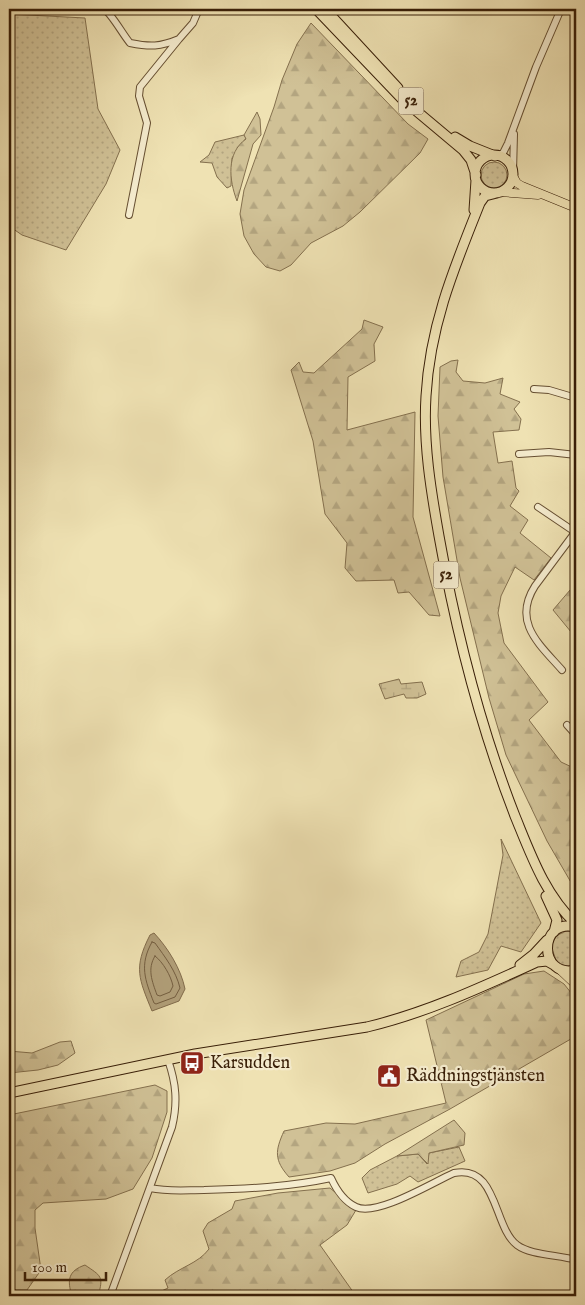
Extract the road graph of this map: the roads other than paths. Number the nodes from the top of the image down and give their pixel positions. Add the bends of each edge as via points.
1 (104, 9) edge
2 (199, 9) edge
3 (316, 9) edge
4 (325, 9) edge
5 (558, 10) edge
6 (179, 40) junction
7 (515, 123) junction
8 (496, 156) junction
9 (513, 174) junction
10 (476, 178) junction
11 (498, 193) junction
12 (542, 195) junction
13 (576, 208) edge
14 (129, 215) dead end
15 (473, 220) junction
16 (534, 389) dead end
17 (576, 398) edge
18 (520, 454) dead end
19 (576, 455) edge
20 (538, 507) dead end
21 (576, 532) edge
22 (562, 670) dead end
23 (567, 725) dead end
24 (576, 734) edge
25 (535, 865) junction
26 (576, 926) edge
27 (552, 934) junction
28 (555, 966) junction
29 (576, 970) edge
30 (508, 974) junction
31 (576, 985) edge
32 (168, 1060) junction
33 (9, 1093) edge
34 (150, 1188) junction
35 (576, 1260) edge
36 (110, 1296) edge

1 - 6 street via 130,43 148,46
2 - 6 street via 193,23
3 - 10 highway, 52 via 401,98 463,150 471,160
4 - 8 highway, 52 via 427,116 462,142
5 - 7 street
6 - 14 street via 140,86 139,96 147,123
7 - 8 street via 505,150
7 - 9 street
8 - 9 highway, 52 via 508,162
8 - 10 highway via 481,162
9 - 11 highway, 52 via 510,185
9 - 12 main road via 519,185
10 - 11 highway via 485,191
10 - 15 highway, 52
11 - 12 main road
11 - 15 highway, 52 via 483,198
12 - 13 main road
15 - 25 highway, 52 via 435,330 426,398 429,467 446,571 467,666 500,776
16 - 17 street
18 - 19 street via 549,452
20 - 21 street
21 - 22 street via 530,593 526,607 534,638
23 - 24 street
25 - 26 highway, 52 via 557,903
25 - 27 highway, 52 via 536,874 556,916 557,924
26 - 27 highway, 52 via 564,926
27 - 28 highway, 52 via 547,950
27 - 30 highway via 534,954
28 - 29 highway
28 - 30 highway via 540,961
28 - 31 main road
30 - 32 highway via 393,1021
32 - 33 highway
32 - 34 street via 176,1087 176,1111
34 - 35 street via 171,1191 246,1188 331,1178 338,1191 356,1207 371,1209 454,1173 466,1172 486,1186 509,1238 518,1246 528,1252
34 - 36 street

